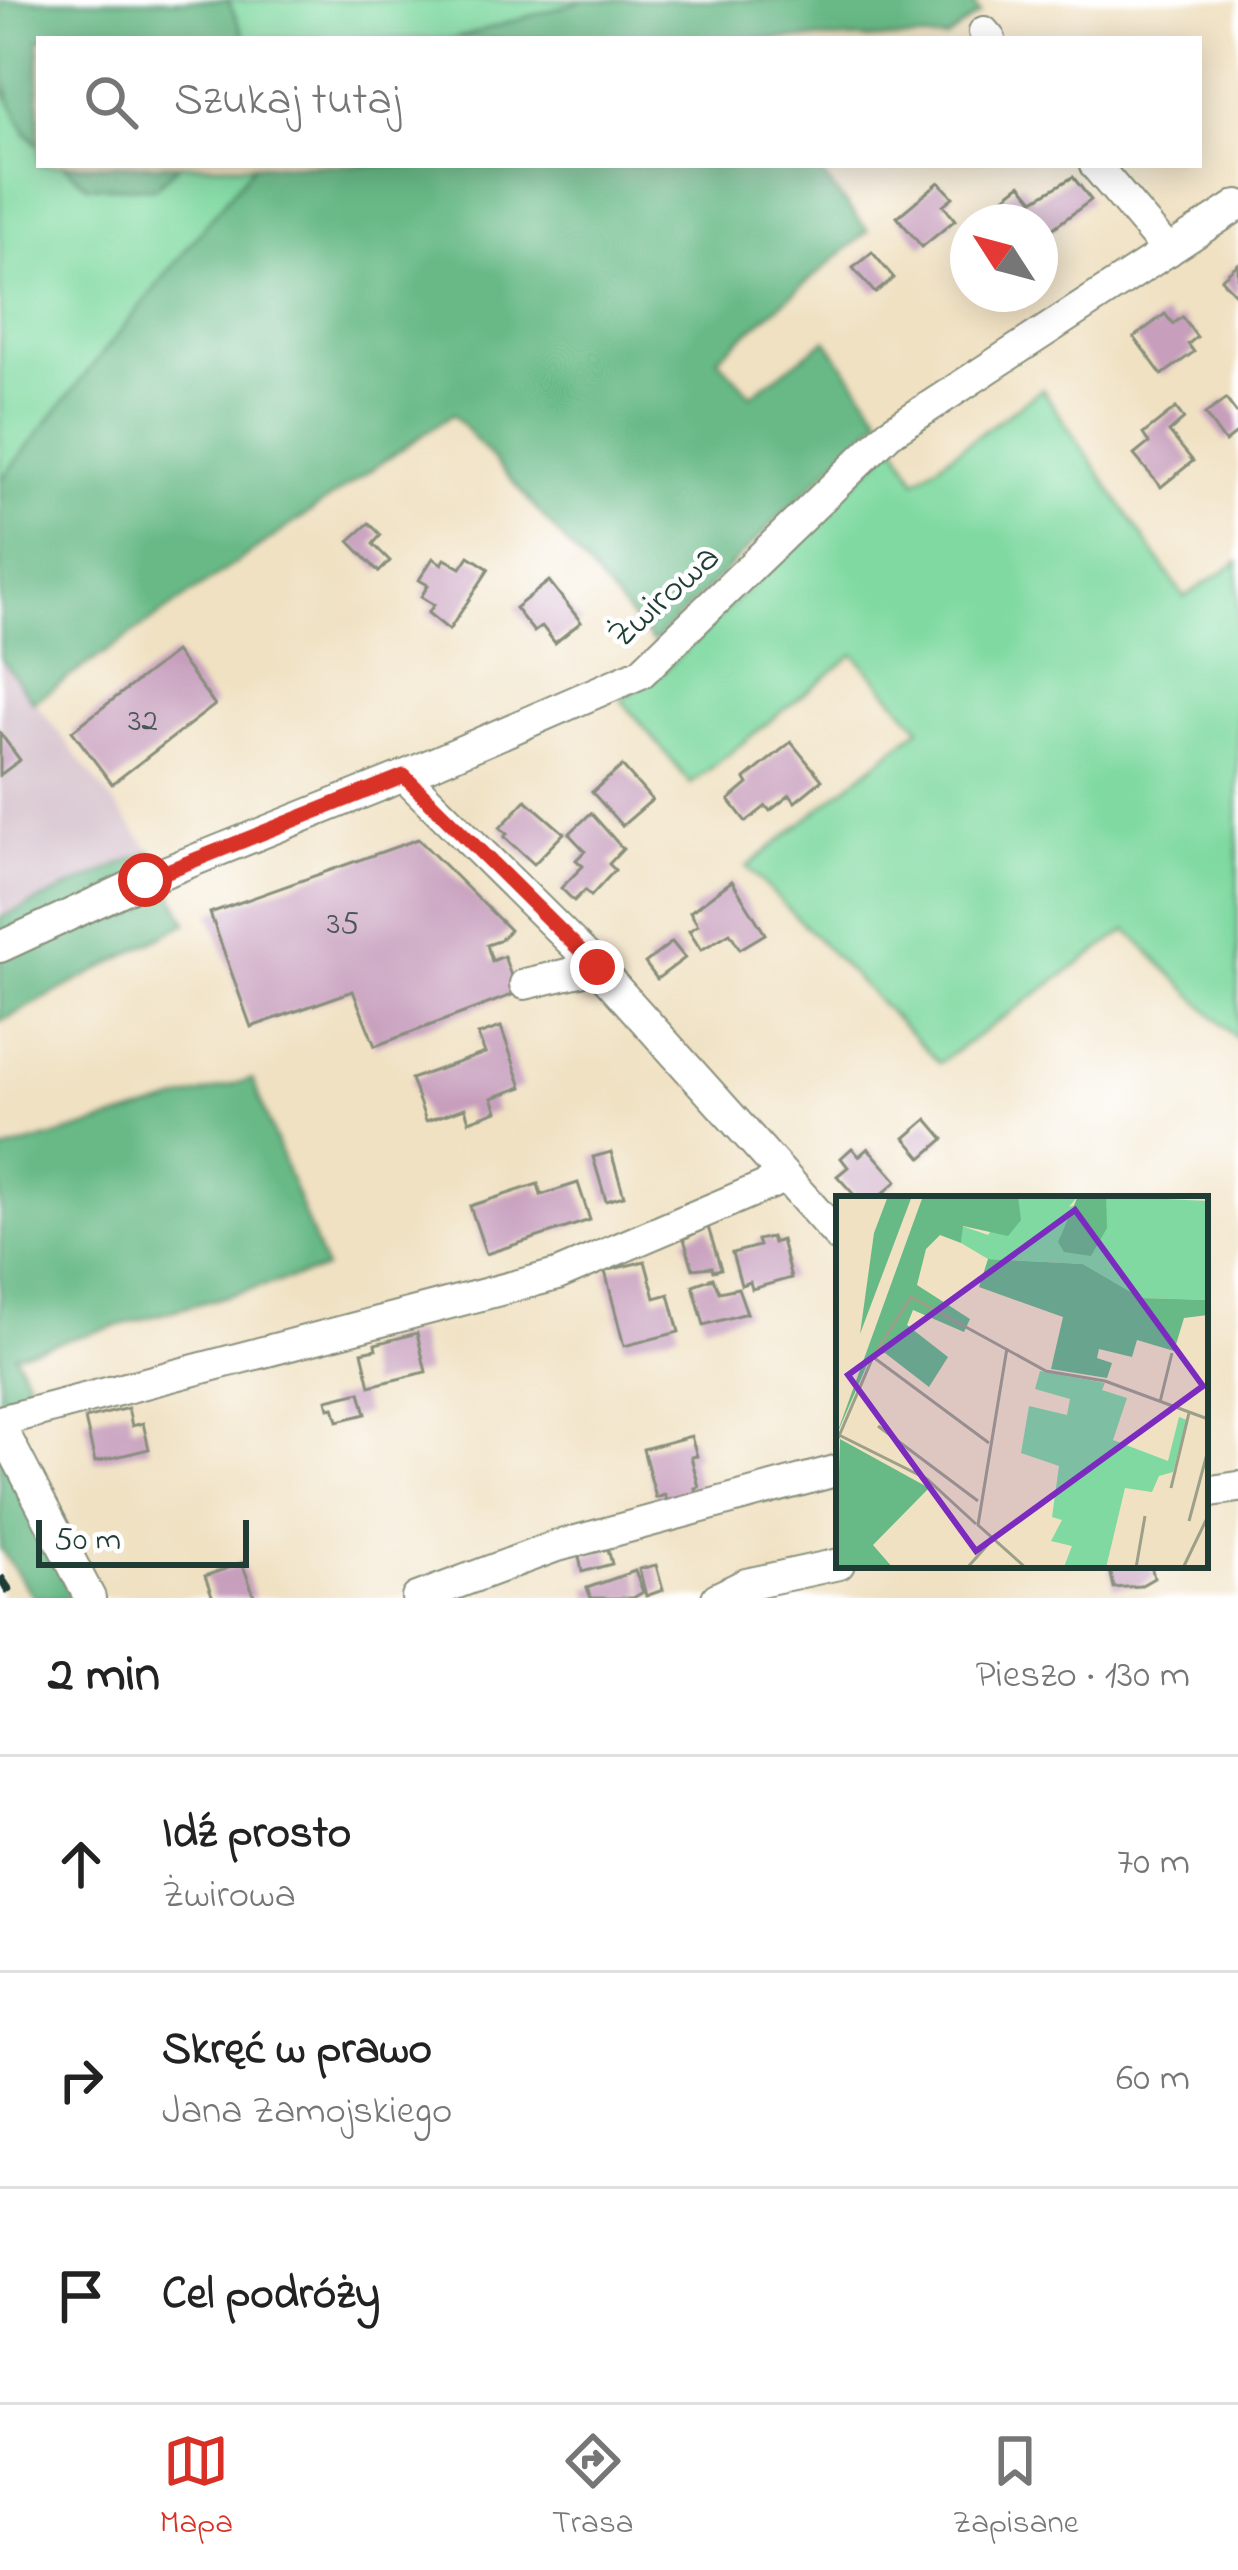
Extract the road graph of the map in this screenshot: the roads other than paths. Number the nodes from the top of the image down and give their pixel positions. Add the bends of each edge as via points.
1 (1099, 168) edge
2 (1238, 205) edge
3 (1168, 251) junction
4 (404, 776) junction
5 (0, 947) edge
6 (597, 967) junction
7 (525, 984) dead end
8 (784, 1178) junction
9 (836, 1234) edge
10 (0, 1423) edge
11 (836, 1471) edge
12 (1238, 1487) edge
13 (1208, 1492) edge
14 (836, 1565) edge
15 (91, 1598) edge
16 (417, 1598) edge
17 (717, 1598) edge

1 - 3 street
2 - 3 street, Żwirowa
3 - 4 street, Żwirowa via 889,433 641,673
4 - 5 street, Żwirowa
4 - 6 street
6 - 7 street
6 - 8 street
8 - 9 street
8 - 10 street via 557,1275
10 - 15 street
11 - 16 street via 554,1547
12 - 13 street
14 - 17 street

